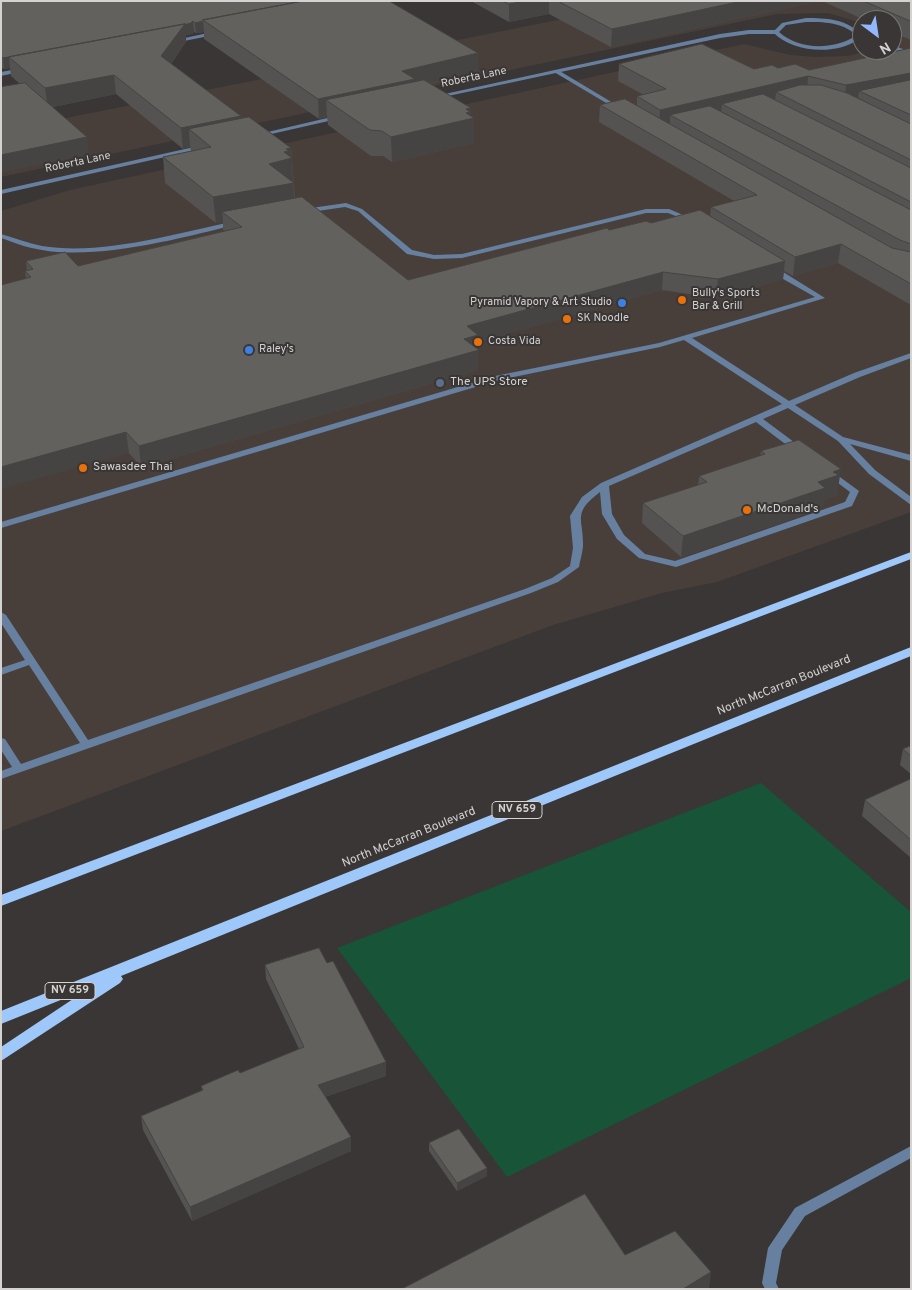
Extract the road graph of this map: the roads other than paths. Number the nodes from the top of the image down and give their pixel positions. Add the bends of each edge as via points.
1 (852, 28) edge
2 (223, 32) edge
3 (776, 32) junction
4 (852, 42) edge
5 (166, 43) edge
6 (30, 68) edge
7 (556, 70) junction
8 (1, 74) edge
9 (430, 98) edge
10 (626, 113) edge
11 (347, 116) edge
12 (250, 136) edge
13 (211, 145) edge
14 (1, 192) edge
15 (293, 213) edge
16 (245, 222) edge
17 (702, 227) edge
18 (1, 236) edge
19 (762, 262) edge
20 (686, 338) junction
21 (911, 355) edge
22 (789, 405) junction
23 (757, 419) junction
24 (841, 439) junction
25 (810, 458) edge
26 (911, 458) edge
27 (825, 468) edge
28 (604, 484) junction
29 (911, 502) edge
30 (1, 525) edge
31 (911, 555) edge
32 (1, 615) edge
33 (911, 651) edge
34 (31, 662) junction
35 (1, 672) edge
36 (1, 741) edge
37 (86, 745) junction
38 (18, 769) junction
39 (1, 775) edge
40 (1, 901) edge
41 (138, 963) junction
42 (1, 1018) edge
43 (1, 1055) edge
44 (911, 1151) edge
45 (772, 1289) edge

1 - 3 street via 820,20 793,21
2 - 5 street
3 - 4 street via 786,41 821,47
3 - 7 street, Roberta Lane via 720,36
6 - 8 street
7 - 9 street, Roberta Lane
7 - 10 street
11 - 12 street
13 - 14 street, Roberta Lane
15 - 17 street via 346,205 360,210 410,252 434,257 462,256 646,211 669,211 686,216
16 - 18 street via 113,246 70,250 42,248
19 - 20 street via 820,298
20 - 22 street
20 - 30 street via 498,378
21 - 22 street
22 - 23 street
22 - 24 street
23 - 25 street
23 - 28 street
24 - 26 street
24 - 29 street via 872,472
27 - 28 street via 854,491 848,504 676,564 642,556 620,537 607,514
28 - 37 street via 585,499 575,516 578,548 574,567 555,580
31 - 40 main road
32 - 34 street
33 - 41 main road, North McCarran Boulevard / NV 659
34 - 35 street
34 - 37 street
36 - 38 street
37 - 38 street
38 - 39 street
41 - 42 main road, North McCarran Boulevard / NV 659
41 - 43 main road
44 - 45 street via 800,1212 775,1248 769,1283

